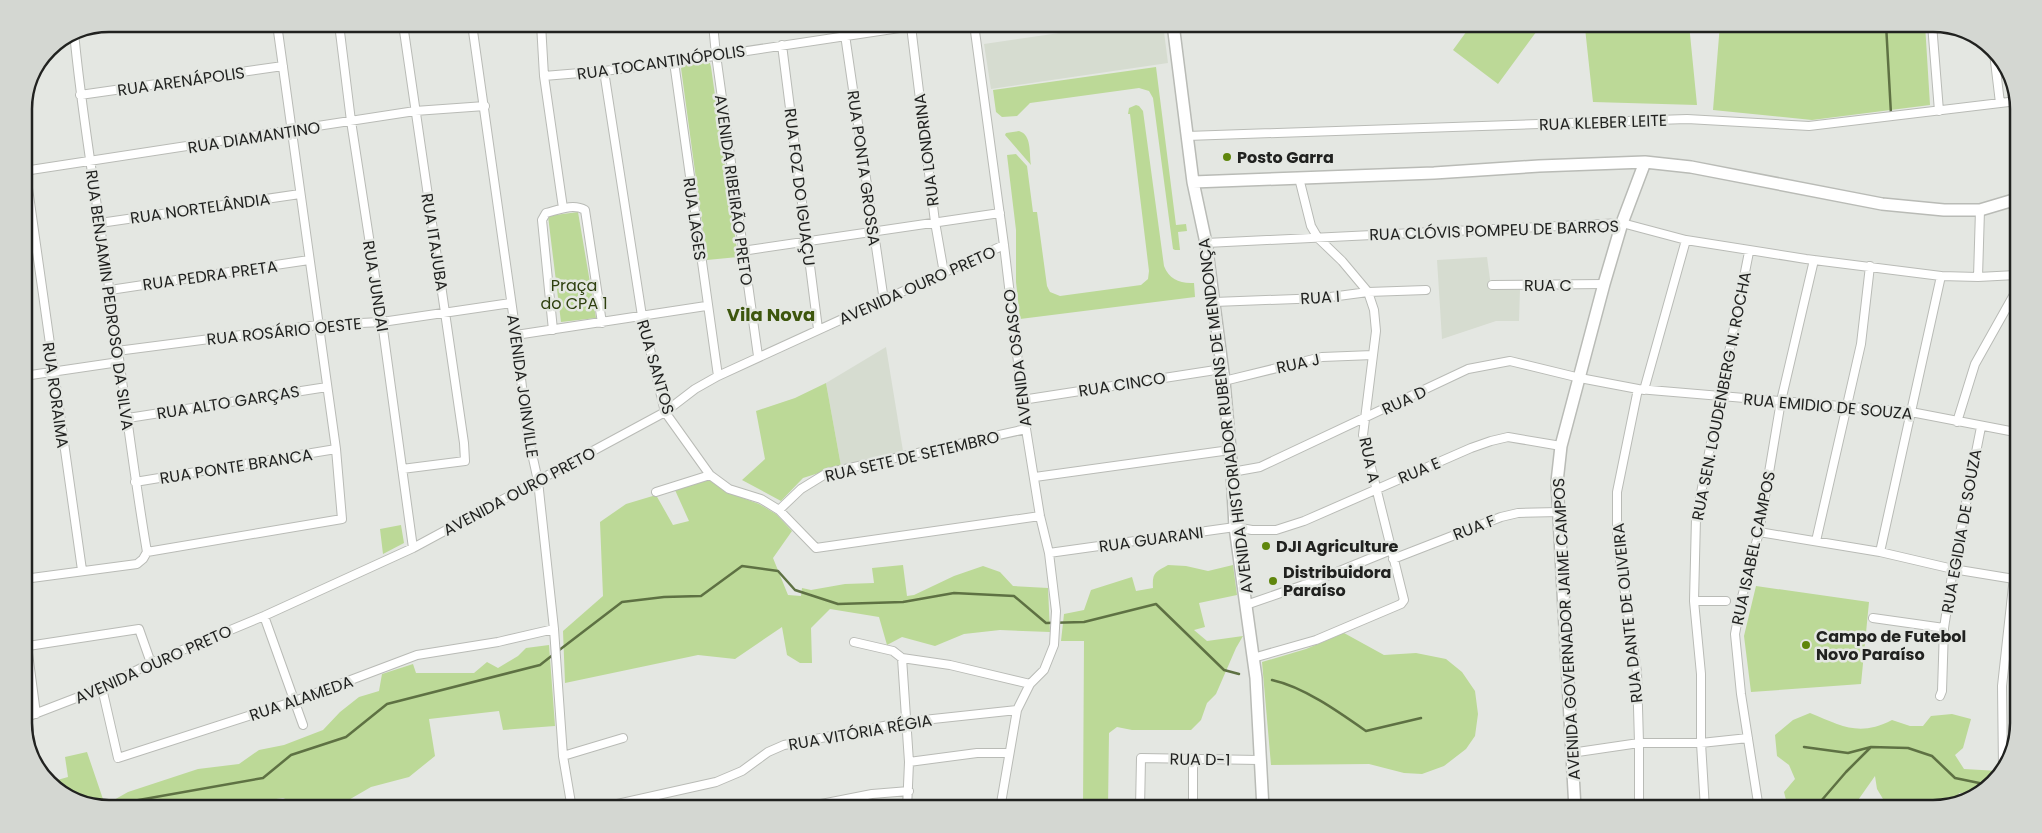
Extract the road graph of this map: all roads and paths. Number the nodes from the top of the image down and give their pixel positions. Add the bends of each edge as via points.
1 (278, 32) edge
2 (340, 32) edge
3 (404, 32) edge
4 (473, 32) edge
5 (541, 32) edge
6 (714, 32) edge
7 (871, 32) edge
8 (912, 32) edge
9 (975, 32) edge
10 (1174, 32) edge
11 (1933, 32) edge
12 (844, 36) junction
13 (76, 40) edge
14 (782, 44) junction
15 (716, 54) junction
16 (674, 62) junction
17 (283, 66) junction
18 (1996, 66) edge
19 (604, 71) junction
20 (544, 76) junction
21 (80, 95) junction
22 (2009, 102) edge
23 (2000, 103) junction
24 (485, 106) junction
25 (415, 111) junction
26 (1939, 111) junction
27 (351, 121) junction
28 (292, 131) junction
29 (1187, 136) junction
30 (90, 162) junction
31 (1645, 162) junction
32 (33, 170) edge
33 (1300, 178) junction
34 (1193, 182) junction
35 (300, 194) junction
36 (2009, 201) edge
37 (563, 208) junction
38 (1980, 210) junction
39 (1000, 213) junction
40 (100, 222) junction
41 (935, 222) junction
42 (1622, 223) junction
43 (33, 228) edge
44 (872, 232) junction
45 (1318, 238) junction
46 (1686, 240) junction
47 (808, 241) junction
48 (1206, 243) junction
49 (1004, 245) junction
50 (742, 251) junction
51 (1749, 252) junction
52 (310, 260) junction
53 (1814, 260) junction
54 (1870, 266) junction
55 (944, 273) junction
56 (2009, 275) edge
57 (1941, 276) junction
58 (1978, 277) junction
59 (1604, 284) junction
60 (1492, 285) dead end
61 (110, 290) junction
62 (1426, 290) dead end
63 (1368, 292) junction
64 (884, 301) junction
65 (1214, 302) junction
66 (511, 303) junction
67 (2009, 303) edge
68 (706, 306) junction
69 (445, 312) junction
70 (642, 316) junction
71 (382, 322) junction
72 (602, 323) junction
73 (318, 325) junction
74 (818, 329) junction
75 (554, 330) junction
76 (516, 335) junction
77 (117, 351) junction
78 (1373, 355) junction
79 (758, 356) junction
80 (120, 362) junction
81 (53, 372) junction
82 (33, 375) edge
83 (1223, 375) junction
84 (718, 376) junction
85 (1580, 378) junction
86 (327, 387) junction
87 (1641, 390) junction
88 (1720, 396) junction
89 (1022, 400) junction
90 (1781, 401) junction
91 (1847, 406) junction
92 (665, 412) junction
93 (1911, 412) junction
94 (128, 418) junction
95 (1365, 418) junction
96 (1957, 422) junction
97 (1981, 427) junction
98 (1026, 429) junction
99 (2010, 431) edge
100 (1561, 446) junction
101 (336, 449) junction
102 (1230, 450) junction
103 (402, 469) junction
104 (1232, 472) junction
105 (710, 475) junction
106 (1035, 476) junction
107 (538, 481) junction
108 (135, 482) junction
109 (1376, 489) junction
110 (656, 492) dead end
111 (779, 510) junction
112 (1559, 512) junction
113 (1040, 516) junction
114 (1235, 527) junction
115 (1252, 530) joint
116 (1759, 532) junction
117 (1816, 541) junction
118 (413, 548) junction
119 (1391, 550) junction
120 (147, 552) junction
121 (1880, 552) junction
122 (1049, 553) junction
123 (1393, 559) junction
124 (1953, 569) junction
125 (82, 570) junction
126 (33, 578) edge
127 (2010, 578) edge
128 (1694, 601) junction
129 (1726, 601) dead end
130 (1246, 605) junction
131 (2010, 609) edge
132 (264, 616) junction
133 (1873, 618) dead end
134 (1944, 628) junction
135 (554, 630) junction
136 (854, 642) dead end
137 (33, 645) edge
138 (902, 658) junction
139 (1253, 658) junction
140 (151, 663) junction
141 (1030, 684) junction
142 (33, 688) edge
143 (102, 688) junction
144 (1940, 696) dead end
145 (295, 702) junction
146 (1017, 710) junction
147 (36, 714) junction
148 (33, 715) edge
149 (905, 722) junction
150 (303, 725) dead end
151 (623, 738) dead end
152 (1748, 738) junction
153 (1639, 743) junction
154 (1701, 743) junction
155 (1009, 753) junction
156 (1572, 753) junction
157 (2003, 755) edge
158 (563, 756) junction
159 (1193, 758) junction
160 (1259, 760) junction
161 (909, 762) junction
162 (909, 791) junction
163 (571, 801) edge
164 (631, 801) edge
165 (837, 801) edge
166 (908, 801) edge
167 (1001, 801) edge
168 (1140, 801) edge
169 (1193, 801) edge
170 (1262, 801) edge
171 (1575, 801) edge
172 (1638, 801) edge
173 (1705, 801) edge
174 (1759, 801) edge

1 - 17 street
2 - 27 street, RUA JUNDAI
3 - 25 street, RUA ITAJUBA
4 - 24 street, AVENIDA JOINVILLE
5 - 20 street
6 - 15 street, AVENIDA RIBEIRÃO PRETO
7 - 12 street, RUA TOCANTINÓPOLIS
8 - 41 street, RUA LONDRINA
9 - 39 street, AVENIDA OSASCO
10 - 29 main road, AVENIDA HISTORIADOR RUBENS DE MENDONÇA
11 - 26 street
12 - 14 street, RUA TOCANTINÓPOLIS
12 - 44 street, RUA PONTA GROSSA
13 - 21 street, RUA BENJAMIN PEDROSO DA SILVA
14 - 15 street, RUA TOCANTINÓPOLIS
14 - 47 street, RUA FOZ DO IGUAÇU
15 - 16 street, RUA TOCANTINÓPOLIS
15 - 50 street, AVENIDA RIBEIRÃO PRETO
16 - 19 street, RUA TOCANTINÓPOLIS
16 - 68 street, RUA LAGES
17 - 21 street, RUA ARENÁPOLIS
17 - 28 street
18 - 23 street
19 - 20 street, RUA TOCANTINÓPOLIS
19 - 70 street, RUA SANTOS
20 - 37 street
21 - 30 street, RUA BENJAMIN PEDROSO DA SILVA
22 - 23 street, RUA KLEBER LEITE
23 - 26 street, RUA KLEBER LEITE
24 - 25 street, RUA DIAMANTINO
24 - 66 street, AVENIDA JOINVILLE
25 - 27 street, RUA DIAMANTINO
25 - 69 street, RUA ITAJUBA
26 - 29 street, RUA KLEBER LEITE via 1809,126 1687,120
27 - 28 street, RUA DIAMANTINO
27 - 71 street, RUA JUNDAI
28 - 30 street, RUA DIAMANTINO
28 - 35 street
29 - 34 main road, AVENIDA HISTORIADOR RUBENS DE MENDONÇA
30 - 32 street, RUA DIAMANTINO
30 - 40 street, RUA BENJAMIN PEDROSO DA SILVA
31 - 33 main road
31 - 38 main road via 1691,167 1882,204
31 - 42 main road, AVENIDA GOVERNADOR JAIME CAMPOS
33 - 34 main road
33 - 45 street, RUA A via 1311,226
34 - 48 main road, AVENIDA HISTORIADOR RUBENS DE MENDONÇA
35 - 40 street, RUA NORTELÂNDIA
35 - 52 street
36 - 38 main road
37 - 72 street via 579,207 584,210
37 - 75 street via 546,213 542,220
38 - 58 street
39 - 41 street
39 - 49 street, AVENIDA OSASCO
40 - 61 street, RUA BENJAMIN PEDROSO DA SILVA
41 - 44 street
41 - 55 street, RUA LONDRINA
42 - 45 street, RUA CLÓVIS POMPEU DE BARROS
42 - 46 street, RUA CLÓVIS POMPEU DE BARROS
42 - 59 main road, AVENIDA GOVERNADOR JAIME CAMPOS
43 - 81 street, RUA RORAIMA
44 - 47 street
44 - 64 street, RUA PONTA GROSSA
45 - 48 street, RUA CLÓVIS POMPEU DE BARROS
45 - 63 street, RUA A
46 - 51 street, RUA CLÓVIS POMPEU DE BARROS
46 - 87 street, RUA DANTE DE OLIVEIRA
47 - 50 street
47 - 74 street, RUA FOZ DO IGUAÇU
48 - 65 main road, AVENIDA HISTORIADOR RUBENS DE MENDONÇA
49 - 55 street, AVENIDA OURO PRETO
49 - 89 street, AVENIDA OSASCO
50 - 79 street, AVENIDA RIBEIRÃO PRETO
51 - 53 street, RUA CLÓVIS POMPEU DE BARROS
51 - 88 street, RUA SEN. LOUDENBERG N. ROCHA
52 - 61 street, RUA PEDRA PRETA
52 - 73 street
53 - 54 street, RUA CLÓVIS POMPEU DE BARROS
53 - 90 street, RUA ISABEL CAMPOS
54 - 57 street, RUA CLÓVIS POMPEU DE BARROS
54 - 91 street via 1861,344
55 - 64 street, AVENIDA OURO PRETO
56 - 58 street, RUA CLÓVIS POMPEU DE BARROS
57 - 58 street, RUA CLÓVIS POMPEU DE BARROS
57 - 93 street
59 - 60 street, RUA C
59 - 85 main road, AVENIDA GOVERNADOR JAIME CAMPOS
61 - 77 street, RUA BENJAMIN PEDROSO DA SILVA
62 - 63 street, RUA I
63 - 65 street, RUA I via 1323,298
63 - 78 street, RUA A via 1376,330
64 - 74 street, AVENIDA OURO PRETO
65 - 83 main road, AVENIDA HISTORIADOR RUBENS DE MENDONÇA
66 - 69 street, RUA ROSÁRIO OESTE
66 - 76 street, AVENIDA JOINVILLE
67 - 96 street via 1975,364
68 - 70 street
68 - 84 street, RUA LAGES
69 - 71 street, RUA ROSÁRIO OESTE
69 - 103 street, RUA ITAJUBA via 465,460
70 - 72 street
70 - 92 street, RUA SANTOS
71 - 73 street, RUA ROSÁRIO OESTE
71 - 103 street, RUA JUNDAI
72 - 75 street
73 - 77 street, RUA ROSÁRIO OESTE
73 - 86 street
74 - 79 street, AVENIDA OURO PRETO
75 - 76 street
76 - 107 street, AVENIDA JOINVILLE via 527,431
77 - 80 street, RUA BENJAMIN PEDROSO DA SILVA
78 - 83 street, RUA J via 1322,357
78 - 95 street, RUA A
79 - 84 street, AVENIDA OURO PRETO
80 - 81 street
80 - 94 street, RUA BENJAMIN PEDROSO DA SILVA
81 - 82 street
81 - 125 street, RUA RORAIMA
83 - 89 street, RUA CINCO
83 - 102 main road, AVENIDA HISTORIADOR RUBENS DE MENDONÇA
84 - 92 street, AVENIDA OURO PRETO via 694,389
85 - 87 street, RUA EMIDIO DE SOUZA
85 - 95 street, RUA D via 1510,361 1493,364 1468,369
85 - 100 main road, AVENIDA GOVERNADOR JAIME CAMPOS
86 - 94 street, RUA ALTO GARÇAS
86 - 101 street
87 - 88 street, RUA EMIDIO DE SOUZA
87 - 153 street, RUA DANTE DE OLIVEIRA via 1617,492 1617,540 1637,672
88 - 90 street, RUA EMIDIO DE SOUZA
88 - 128 street, RUA SEN. LOUDENBERG N. ROCHA via 1696,518
89 - 98 street, AVENIDA OSASCO
90 - 91 street, RUA EMIDIO DE SOUZA
90 - 116 street, RUA ISABEL CAMPOS
91 - 93 street, RUA EMIDIO DE SOUZA
91 - 117 street
92 - 105 street, RUA SANTOS
92 - 107 street, AVENIDA OURO PRETO
93 - 96 street, RUA EMIDIO DE SOUZA
93 - 121 street
94 - 108 street, RUA BENJAMIN PEDROSO DA SILVA
95 - 104 street, RUA D via 1260,467
95 - 109 street, RUA A via 1363,435
96 - 97 street, RUA EMIDIO DE SOUZA
97 - 99 street, RUA EMIDIO DE SOUZA
97 - 124 street, RUA EGIDIA DE SOUZA
98 - 106 street, AVENIDA OSASCO
98 - 111 street, RUA SETE DE SETEMBRO via 827,473 801,489
100 - 109 street, RUA E via 1522,438 1500,438
100 - 112 main road, AVENIDA GOVERNADOR JAIME CAMPOS via 1557,482
101 - 108 street, RUA PONTE BRANCA
101 - 120 street via 342,519
102 - 104 main road, AVENIDA HISTORIADOR RUBENS DE MENDONÇA
102 - 106 street
103 - 118 street, RUA JUNDAI
104 - 114 main road, AVENIDA HISTORIADOR RUBENS DE MENDONÇA
105 - 110 street
105 - 111 street, RUA SANTOS via 729,489 761,499
106 - 113 street, AVENIDA OSASCO
107 - 118 street, AVENIDA OURO PRETO
107 - 135 street, AVENIDA JOINVILLE
108 - 120 street, RUA BENJAMIN PEDROSO DA SILVA
109 - 115 street, RUA E via 1304,521 1276,530
109 - 119 street, RUA A
111 - 113 street, RUA SANTOS via 816,548
112 - 123 street, RUA F via 1518,513 1501,517
112 - 156 main road, AVENIDA GOVERNADOR JAIME CAMPOS
113 - 122 street, AVENIDA OSASCO
114 - 115 street, RUA GUARANI
114 - 122 street, RUA GUARANI
114 - 130 main road, AVENIDA HISTORIADOR RUBENS DE MENDONÇA
116 - 117 street
116 - 152 street, RUA ISABEL CAMPOS via 1736,634
117 - 121 street
118 - 132 street, AVENIDA OURO PRETO
119 - 123 street, RUA A
119 - 130 street
120 - 125 street via 136,564
121 - 124 street
122 - 141 street, AVENIDA OSASCO via 1055,593 1054,645 1044,670
123 - 139 street, RUA A via 1404,597 1402,603 1316,640
124 - 127 street
124 - 134 street, RUA EGIDIA DE SOUZA
125 - 126 street
128 - 129 street
128 - 154 street, RUA SEN. LOUDENBERG N. ROCHA via 1701,674
130 - 139 main road, AVENIDA HISTORIADOR RUBENS DE MENDONÇA
131 - 157 street via 2002,686
132 - 140 street, AVENIDA OURO PRETO
132 - 145 street
133 - 134 street
134 - 144 street, RUA EGIDIA DE SOUZA
135 - 145 street, RUA ALAMEDA via 417,655
135 - 158 street, AVENIDA JOINVILLE
136 - 138 street via 893,650
137 - 140 street via 140,629
138 - 141 street via 950,664
138 - 149 street
139 - 160 main road, AVENIDA HISTORIADOR RUBENS DE MENDONÇA
140 - 143 street, AVENIDA OURO PRETO
141 - 146 street, AVENIDA OSASCO
142 - 147 street
143 - 145 street, RUA ALAMEDA via 118,758
143 - 147 street, AVENIDA OURO PRETO
145 - 150 street
146 - 149 street, RUA VITÓRIA RÉGIA
146 - 155 street, AVENIDA OSASCO
147 - 148 street, AVENIDA OURO PRETO
149 - 161 street
149 - 164 street, RUA VITÓRIA RÉGIA via 784,745 742,771 716,782
151 - 158 street
152 - 154 street
152 - 174 street, RUA ISABEL CAMPOS
153 - 154 street
153 - 156 street
153 - 172 street, RUA DANTE DE OLIVEIRA
154 - 173 street, RUA SEN. LOUDENBERG N. ROCHA
155 - 161 street via 977,753
155 - 167 street, AVENIDA OSASCO
156 - 171 main road, AVENIDA GOVERNADOR JAIME CAMPOS
158 - 163 street, AVENIDA JOINVILLE
159 - 160 street, RUA D-1
159 - 168 street, RUA D-1 via 1141,758
159 - 169 street
160 - 170 main road, AVENIDA HISTORIADOR RUBENS DE MENDONÇA
161 - 162 street
162 - 165 street
162 - 166 street

